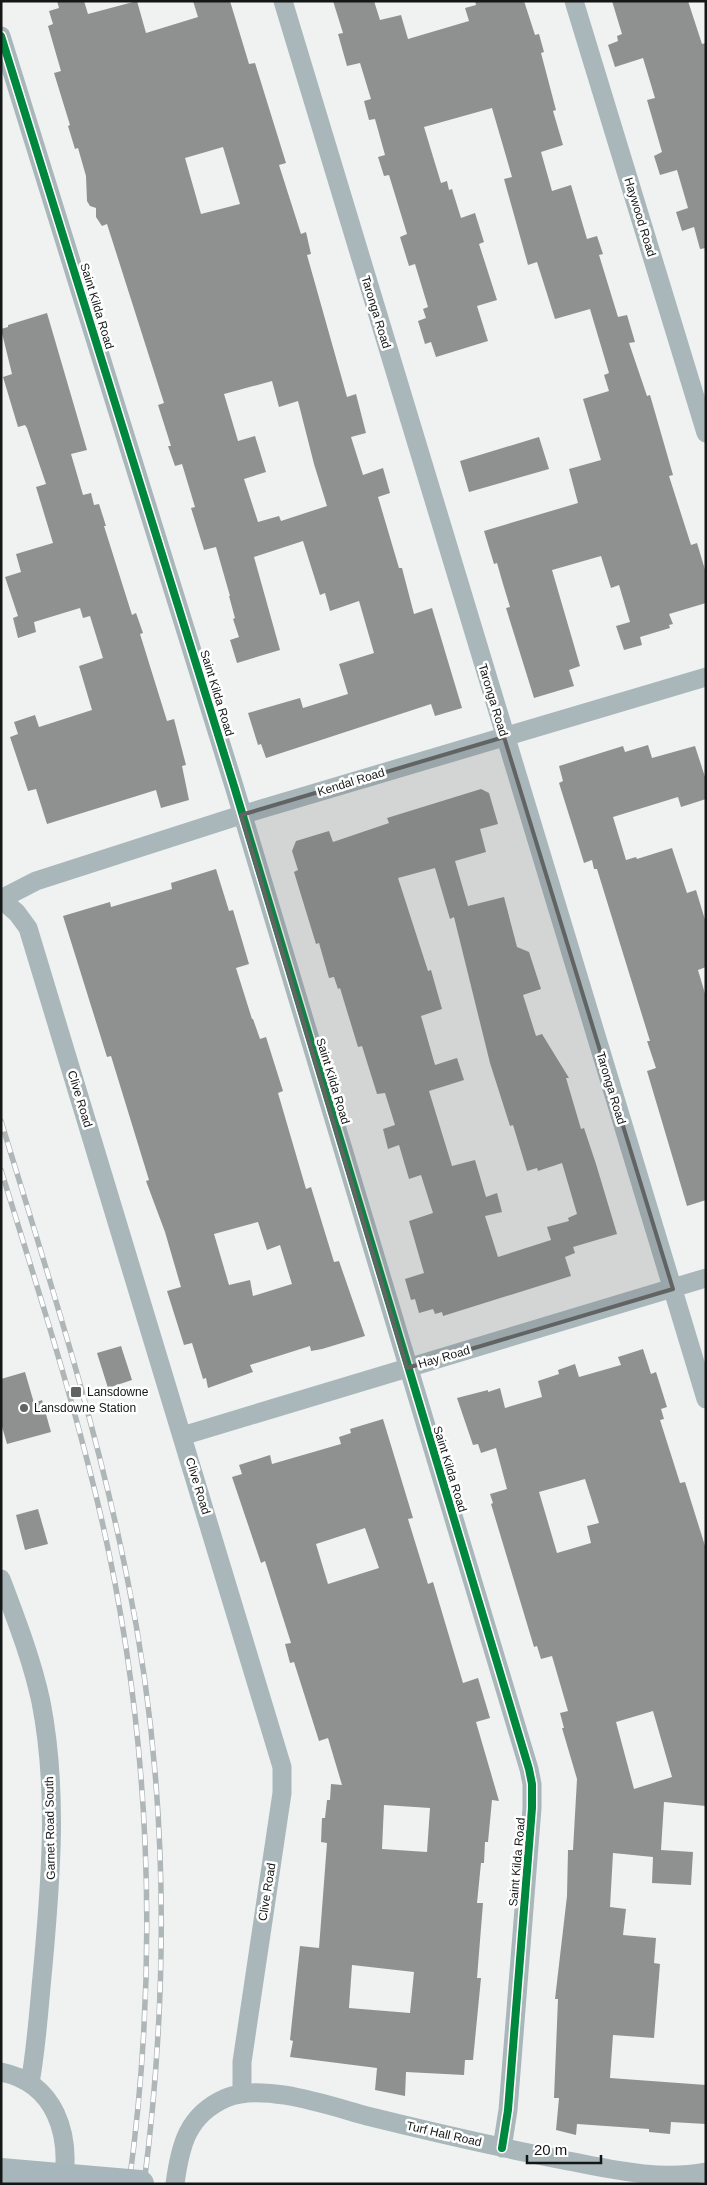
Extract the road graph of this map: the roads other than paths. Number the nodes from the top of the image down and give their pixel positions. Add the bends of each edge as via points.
1 (283, 1) edge
2 (574, 1) edge
3 (1, 36) edge
4 (706, 432) edge
5 (706, 676) edge
6 (504, 737) junction
7 (241, 815) junction
8 (1, 899) edge
9 (706, 1278) edge
10 (673, 1289) junction
11 (407, 1368) junction
12 (706, 1399) edge
13 (182, 1436) junction
14 (1, 1579) edge
15 (1, 2072) edge
16 (30, 2083) junction
17 (242, 2093) junction
18 (502, 2148) junction
19 (1, 2172) edge
20 (706, 2172) edge
21 (63, 2184) edge
22 (140, 2184) edge
23 (175, 2184) edge

1 - 6 street, Taronga Road
2 - 4 street, Haywood Road
3 - 7 street, Saint Kilda Road
5 - 6 street, Kendal Road
6 - 7 street, Kendal Road
6 - 10 street, Taronga Road
7 - 8 street, Kendal Road via 36,881
7 - 11 street, Saint Kilda Road
8 - 13 street, Clive Road via 28,928
9 - 10 street, Hay Road
10 - 11 street, Hay Road
10 - 12 street, Taronga Road
11 - 13 street, Hay Road
11 - 18 street, Saint Kilda Road via 532,1784 514,2035
13 - 17 street, Clive Road via 283,1776 242,2062
14 - 16 street, Garnet Road South via 40,1701 52,1795 50,1887
15 - 16 street
16 - 21 street via 49,2103 61,2126 66,2154
17 - 18 street, Turf Hall Road via 263,2092 309,2101
17 - 23 street via 204,2112 190,2129 182,2144
18 - 20 street, Turf Hall Road via 642,2174 669,2176
19 - 22 main road, bridge

